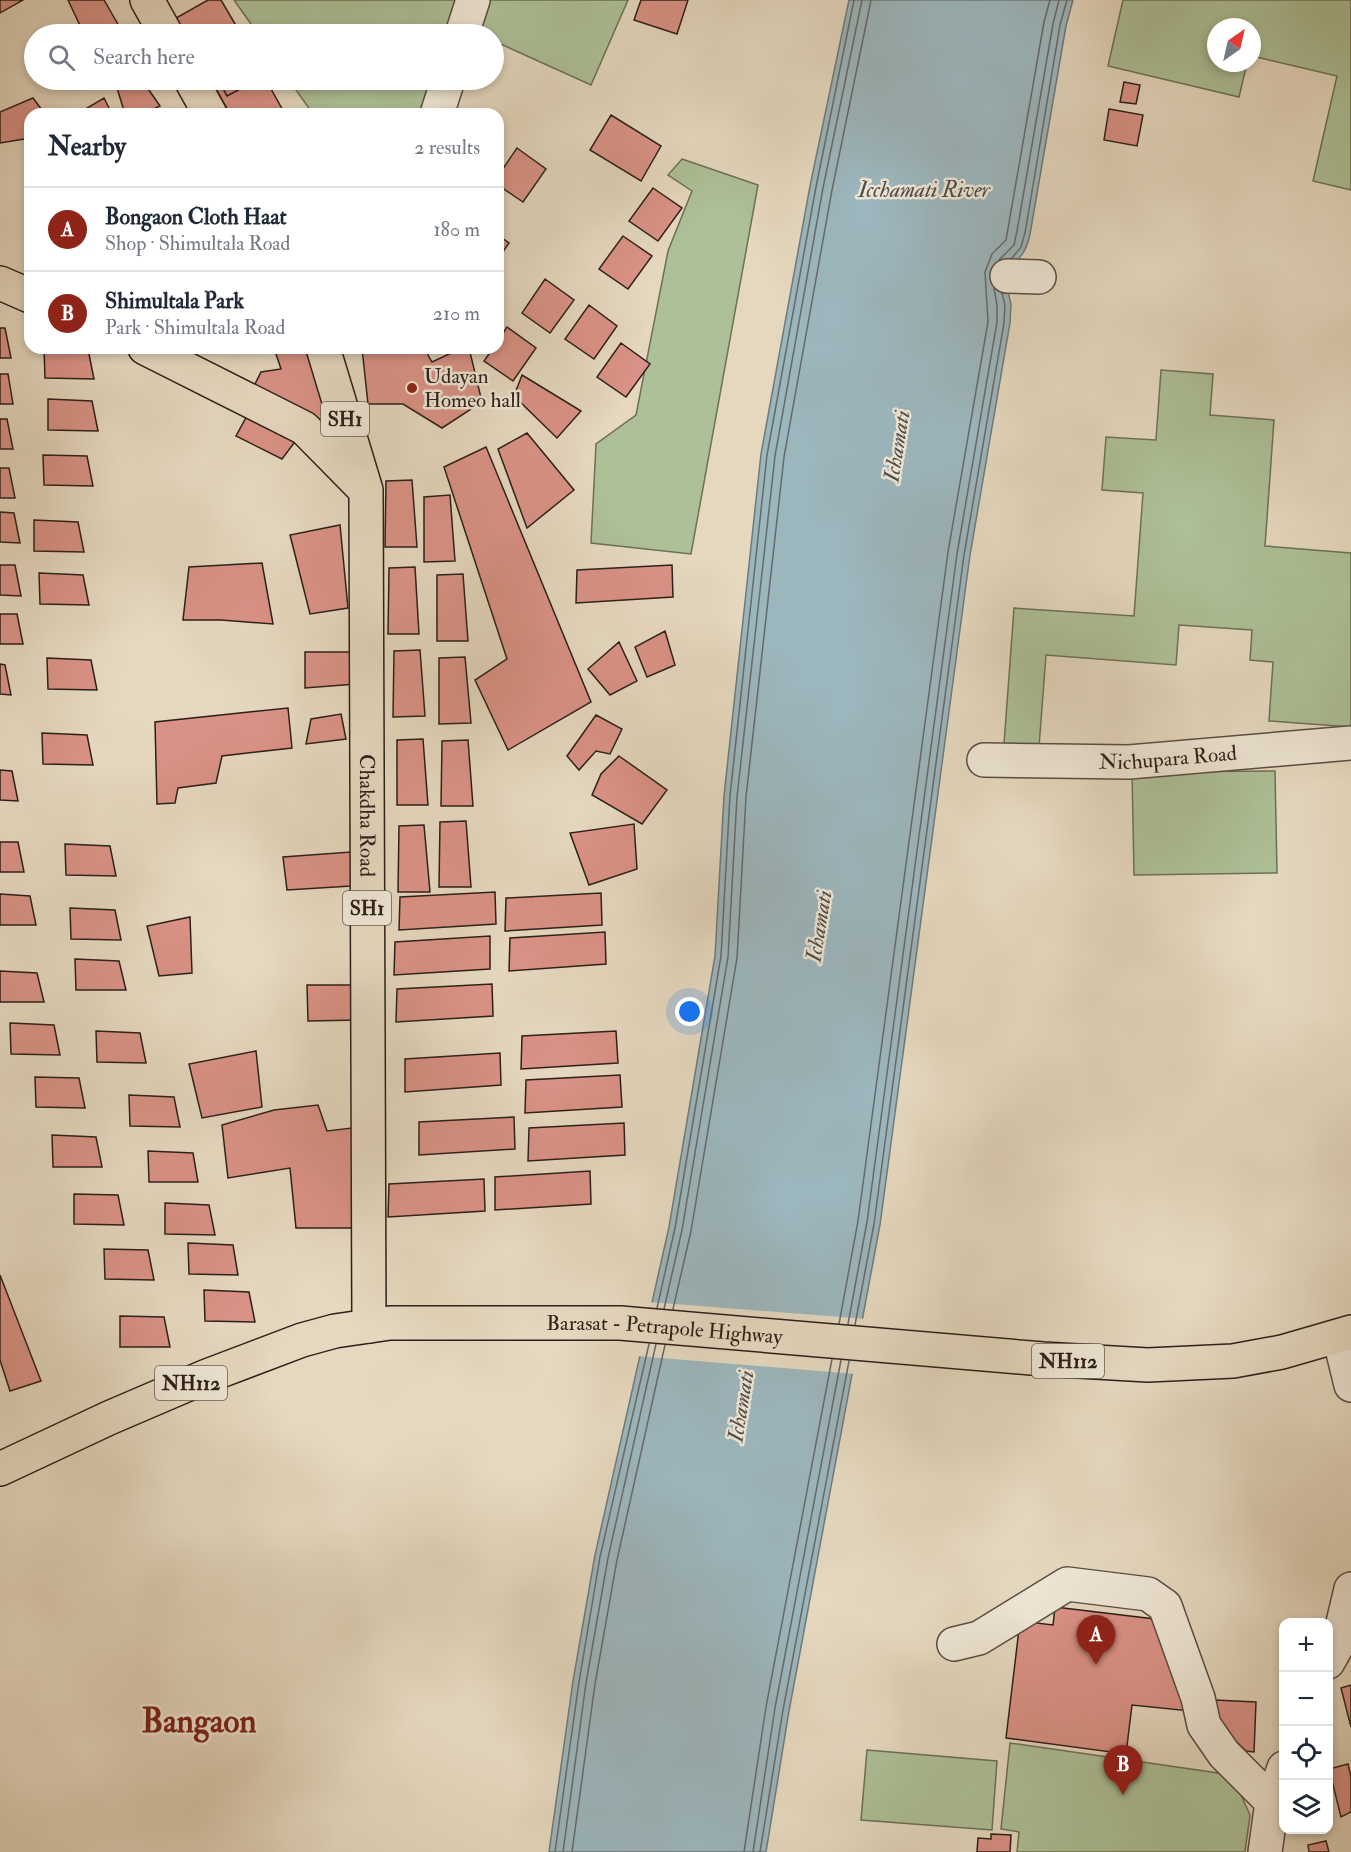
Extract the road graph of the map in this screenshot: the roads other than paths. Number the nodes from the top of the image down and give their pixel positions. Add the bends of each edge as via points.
1 (147, 0) edge
2 (473, 0) edge
3 (160, 24) edge
4 (465, 24) edge
5 (197, 90) edge
6 (445, 90) edge
7 (207, 108) edge
8 (439, 108) edge
9 (1007, 276) dead end
10 (1040, 277) dead end
11 (0, 283) edge
12 (24, 293) edge
13 (157, 354) edge
14 (325, 354) edge
15 (366, 490) junction
16 (1351, 743) edge
17 (984, 760) dead end
18 (369, 1326) junction
19 (1345, 1334) edge
20 (1351, 1384) edge
21 (0, 1469) edge
22 (1351, 1589) edge
23 (954, 1644) dead end
24 (1333, 1654) edge
25 (1280, 1780) edge
26 (1272, 1802) junction
27 (1265, 1852) edge

1 - 3 main road
2 - 4 street
5 - 7 main road
6 - 8 street
9 - 10 street
11 - 12 main road
13 - 15 main road via 304,428
14 - 15 main road, Chakdha Road / SH1
15 - 18 main road, Chakdha Road / SH1
16 - 17 street, Nichupara Road via 1129,762
18 - 19 main road, Barasat - Petrapole Highway / NH112 via 620,1323 1148,1365 1233,1361
18 - 21 main road, Barasat - Petrapole Highway / NH112 via 302,1340 109,1418
19 - 20 street
22 - 24 street
23 - 26 street via 979,1638 1067,1584 1148,1594 1165,1606 1204,1725 1224,1754
25 - 26 street
26 - 27 street

